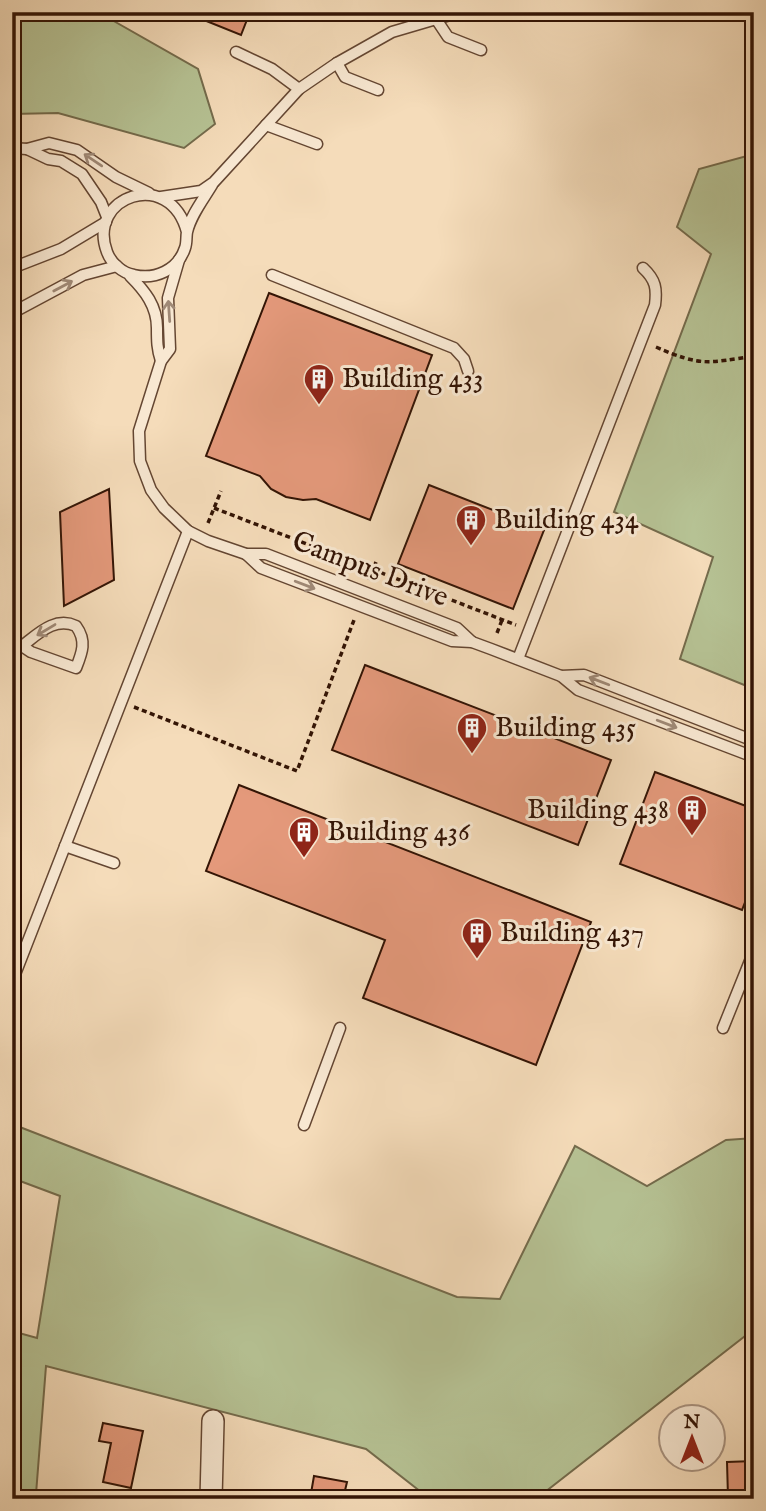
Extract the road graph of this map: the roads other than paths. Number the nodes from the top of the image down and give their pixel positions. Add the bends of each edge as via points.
1 (460, 12) edge
2 (436, 19) junction
3 (481, 50) dead end
4 (236, 52) dead end
5 (337, 63) junction
6 (299, 89) junction
7 (378, 90) dead end
8 (265, 125) junction
9 (317, 144) dead end
10 (12, 148) edge
11 (27, 149) junction
12 (214, 182) junction
13 (156, 196) junction
14 (107, 219) junction
15 (187, 232) junction
16 (179, 260) junction
17 (117, 267) junction
18 (12, 268) edge
19 (643, 268) dead end
20 (128, 274) junction
21 (272, 275) dead end
22 (12, 313) edge
23 (162, 361) junction
24 (468, 372) dead end
25 (188, 531) junction
26 (17, 643) edge
27 (518, 659) junction
28 (561, 676) junction
29 (754, 741) edge
30 (754, 757) edge
31 (65, 846) junction
32 (114, 863) dead end
33 (754, 951) edge
34 (12, 982) edge
35 (340, 1028) dead end
36 (723, 1028) dead end
37 (303, 1125) dead end
38 (213, 1421) dead end
39 (211, 1499) edge

1 - 2 lane
2 - 3 lane via 448,37
2 - 5 lane via 392,32
4 - 6 lane via 272,69
5 - 6 lane
5 - 7 lane via 345,77
6 - 8 lane
8 - 9 lane
8 - 12 lane
10 - 11 lane
13 -> 11 lane via 116,177 77,150 50,144
11 - 14 lane via 82,174
12 - 13 lane via 201,191
12 - 15 lane
13 - 14 lane via 134,195 118,203
13 - 15 lane via 176,207
14 - 17 lane via 104,243
14 - 18 lane via 61,249
15 - 16 lane
16 - 20 lane via 156,276
23 -> 16 lane, Campus Drive via 170,349 168,298
17 - 20 lane
22 -> 17 lane via 83,275
19 - 27 lane via 657,290 655,305
20 - 23 lane, Campus Drive via 152,302 157,317 156,348
21 - 24 lane via 454,348
23 - 25 lane, Campus Drive via 139,431 140,461 151,490
25 - 27 lane, Campus Drive via 246,554 261,568 452,641 472,642
25 - 31 lane
26 -> 26 lane via 76,668 83,643 82,634 70,623 51,625
27 - 28 lane, Campus Drive
29 -> 28 lane, Campus Drive via 584,676
28 -> 30 lane, Campus Drive via 578,690
31 - 32 lane
31 - 34 lane
33 - 36 lane
35 - 37 lane
38 - 39 street

